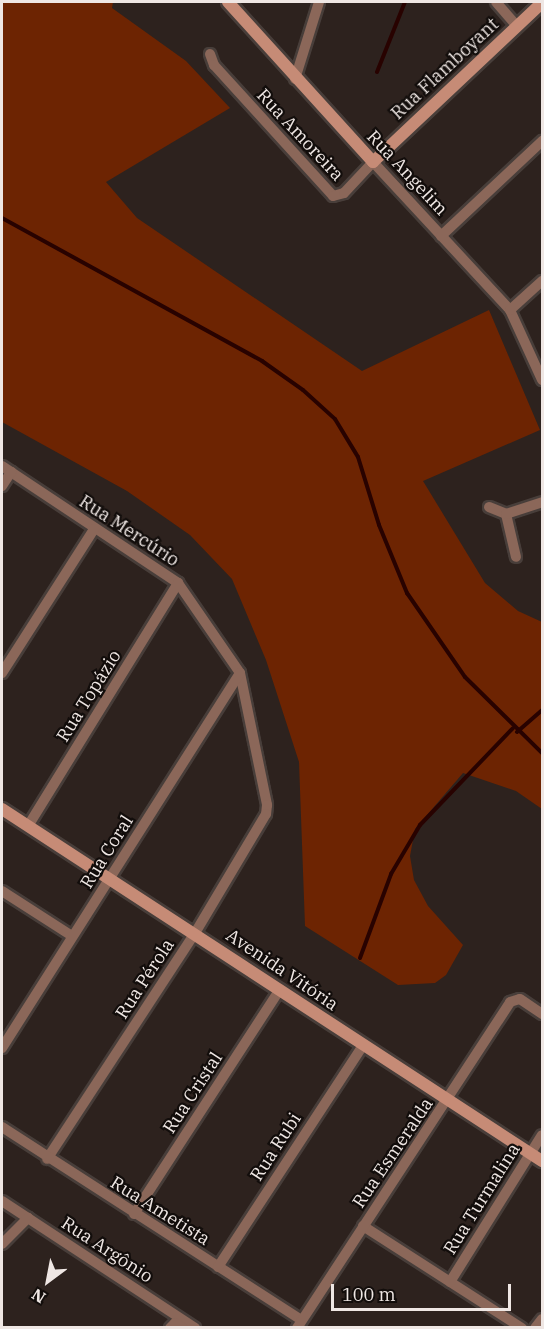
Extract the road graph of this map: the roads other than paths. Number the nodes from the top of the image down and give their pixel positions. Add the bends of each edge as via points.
1 (228, 2) edge
2 (319, 2) edge
3 (496, 2) edge
4 (543, 3) edge
5 (517, 26) junction
6 (210, 54) dead end
7 (295, 79) junction
8 (543, 141) edge
9 (373, 162) junction
10 (441, 236) junction
11 (543, 281) edge
12 (510, 310) junction
13 (543, 380) edge
14 (6, 469) edge
15 (2, 486) edge
16 (543, 502) edge
17 (489, 507) dead end
18 (506, 514) junction
19 (94, 529) junction
20 (516, 557) dead end
21 (178, 583) junction
22 (2, 673) edge
23 (240, 673) junction
24 (2, 809) edge
25 (266, 814) joint
26 (28, 826) junction
27 (109, 878) junction
28 (2, 891) edge
29 (195, 933) junction
30 (72, 936) junction
31 (280, 989) junction
32 (543, 1014) edge
33 (363, 1045) junction
34 (2, 1048) edge
35 (448, 1099) junction
36 (2, 1127) edge
37 (543, 1134) edge
38 (530, 1153) junction
39 (47, 1159) junction
40 (543, 1161) edge
41 (2, 1201) edge
42 (134, 1214) junction
43 (27, 1218) junction
44 (363, 1226) junction
45 (2, 1244) edge
46 (218, 1267) junction
47 (450, 1282) junction
48 (543, 1319) edge
49 (299, 1324) edge
50 (170, 1328) edge
51 (183, 1328) edge
52 (195, 1328) edge
53 (522, 1328) edge
54 (535, 1328) edge

1 - 7 street, Rua Angelim
2 - 7 street
3 - 5 street
4 - 5 street, Rua Flamboyant
5 - 9 street, Rua Flamboyant
6 - 9 street, Rua Amoreira via 214,65 333,196 344,193
7 - 9 street, Rua Angelim
8 - 10 street
9 - 10 street, Rua Angelim
10 - 12 street, Rua Angelim
11 - 12 street
12 - 13 street, Rua Angelim
14 - 15 street
14 - 19 street, Rua Mercúrio
16 - 18 street
17 - 18 street
18 - 20 street
19 - 21 street, Rua Mercúrio
19 - 22 street
21 - 23 street, Rua Mercúrio
21 - 26 street, Rua Topázio
23 - 25 street, Rua Mercúrio
23 - 27 street, Rua Coral
24 - 26 street, Avenida Vitória
25 - 29 street, Rua Pérola
26 - 27 street, Avenida Vitória
27 - 29 street, Avenida Vitória
27 - 30 street, Rua Coral
28 - 30 street
29 - 31 street, Avenida Vitória
29 - 39 street, Rua Pérola
30 - 34 street, Rua Coral
31 - 33 street, Avenida Vitória
31 - 42 street, Rua Cristal
32 - 35 street, Rua Esmeralda via 520,999 510,1002
33 - 35 street, Avenida Vitória
33 - 46 street, Rua Rubi
35 - 38 street, Avenida Vitória
35 - 44 street, Rua Esmeralda
36 - 39 street, Rua Ametista
37 - 38 street, Rua Turmalina
38 - 40 street, Avenida Vitória
38 - 47 street, Rua Turmalina
39 - 42 street, Rua Ametista
41 - 43 street, Rua Argônio
42 - 46 street, Rua Ametista
43 - 45 street
43 - 52 street, Rua Argônio
44 - 47 street
44 - 49 street, Rua Esmeralda
46 - 49 street, Rua Ametista
47 - 53 street
48 - 54 street
50 - 51 street via 175,1323

